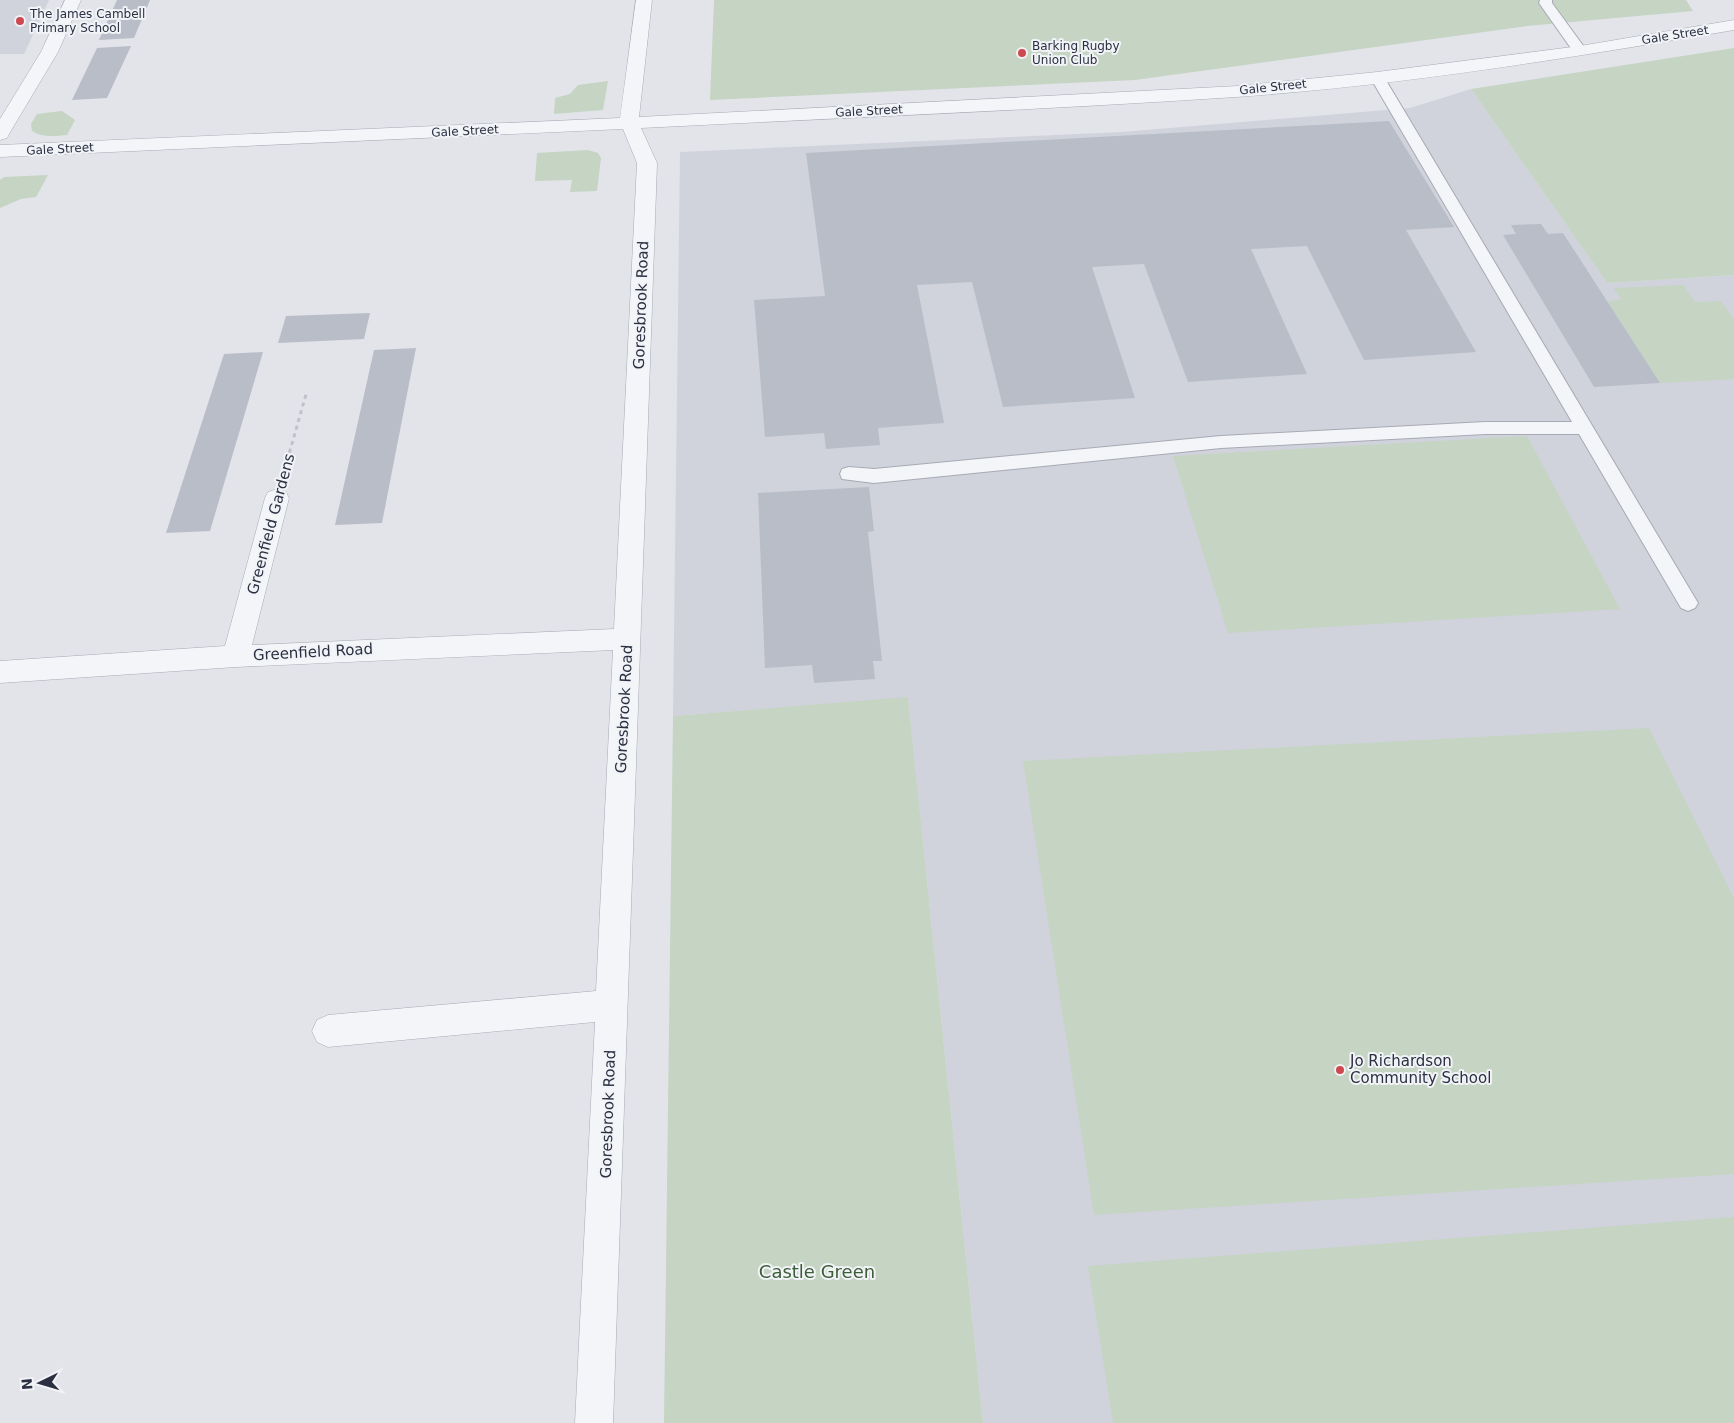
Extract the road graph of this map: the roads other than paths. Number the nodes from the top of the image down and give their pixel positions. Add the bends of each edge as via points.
1 (73, 0) edge
2 (644, 0) edge
3 (1546, 0) edge
4 (1734, 25) edge
5 (1580, 51) junction
6 (1377, 76) junction
7 (629, 122) junction
8 (0, 134) edge
9 (0, 151) edge
10 (1585, 428) junction
11 (849, 474) dead end
12 (277, 498) road end
13 (1688, 603) dead end
14 (627, 639) junction
15 (236, 656) junction
16 (0, 672) edge
17 (612, 1005) junction
18 (328, 1031) dead end
19 (594, 1423) edge

1 - 8 street via 58,40
2 - 7 street, Goresbrook Road
3 - 5 lane
4 - 5 street, Gale Street
5 - 6 street, Gale Street
6 - 7 street, Gale Street via 1238,91
6 - 10 lane
7 - 9 street, Gale Street
7 - 14 street, Goresbrook Road via 646,163
10 - 11 lane via 1485,428 1221,442 874,476
10 - 13 lane
12 - 15 street, Greenfield Gardens
14 - 15 street, Greenfield Road
14 - 17 street, Goresbrook Road
15 - 16 street, Greenfield Road
17 - 18 street
17 - 19 street, Goresbrook Road

